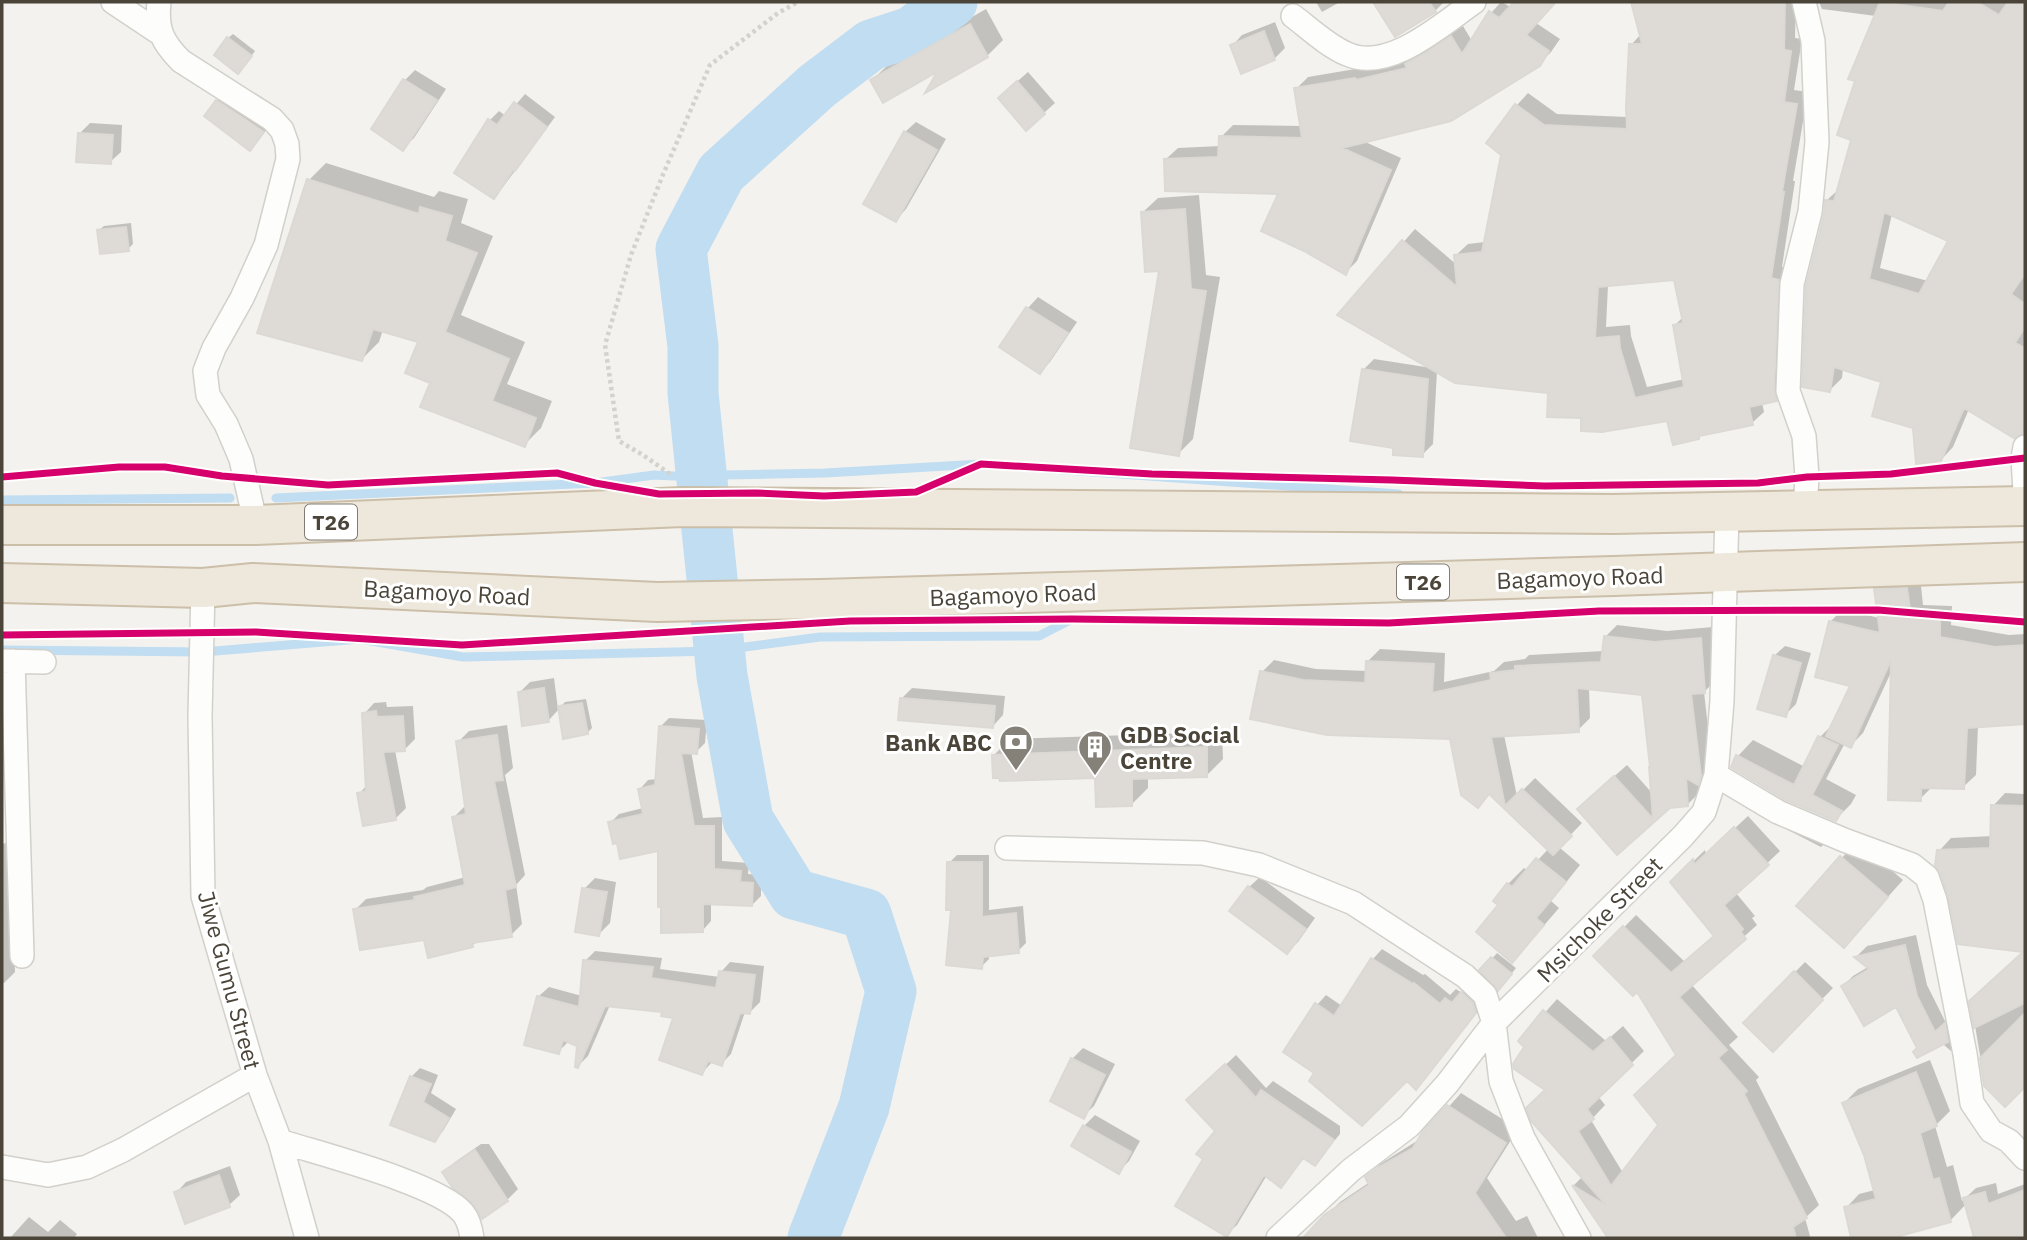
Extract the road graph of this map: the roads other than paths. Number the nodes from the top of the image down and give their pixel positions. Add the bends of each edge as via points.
1 (113, 2) edge
2 (159, 2) edge
3 (1474, 2) edge
4 (1804, 2) edge
5 (1293, 16) dead end
6 (161, 34) junction
7 (2025, 447) edge
8 (2025, 492) edge
9 (2025, 506) edge
10 (1805, 510) junction
11 (1727, 512) junction
12 (2, 525) edge
13 (256, 525) junction
14 (2025, 562) edge
15 (1727, 572) junction
16 (2, 583) edge
17 (203, 588) junction
18 (7, 661) edge
19 (44, 662) dead end
20 (1716, 775) junction
21 (1007, 848) dead end
22 (22, 956) dead end
23 (1494, 1023) junction
24 (255, 1075) junction
25 (280, 1141) junction
26 (2025, 1158) edge
27 (2, 1167) edge
28 (307, 1238) edge
29 (472, 1238) edge
30 (1278, 1238) edge
31 (1579, 1238) edge

1 - 6 street
2 - 6 street
3 - 5 street via 1405,49 1381,57 1346,54
4 - 10 street via 1813,41 1817,142 1810,212 1792,284 1788,391 1804,436
6 - 13 street via 181,61 272,119 287,144 288,159 266,245 205,371 208,395 241,459
7 - 8 street
9 - 10 highway, T26
10 - 11 highway, T26
11 - 13 highway, T26 via 659,508
11 - 15 street, Msichoke Street
12 - 13 highway, T26
14 - 15 highway, Bagamoyo Road / T26
15 - 17 highway, Bagamoyo Road / T26 via 657,602 253,583
15 - 20 street, Msichoke Street
16 - 17 highway, Bagamoyo Road / T26
17 - 24 street, Jiwe Gumu Street via 204,896
18 - 19 street
18 - 22 street
20 - 23 street, Msichoke Street via 1704,811 1683,836
20 - 26 street via 1778,812 1912,865 1927,877 1972,1103 1992,1131
21 - 23 street via 1203,853 1259,865 1353,903 1465,976 1485,995
23 - 30 street, Msichoke Street via 1409,1126 1351,1170
23 - 31 street via 1501,1081 1523,1138
24 - 25 street, Jiwe Gumu Street
24 - 27 street via 87,1167 48,1175
25 - 28 street, Jiwe Gumu Street
25 - 29 street via 444,1198 464,1214

